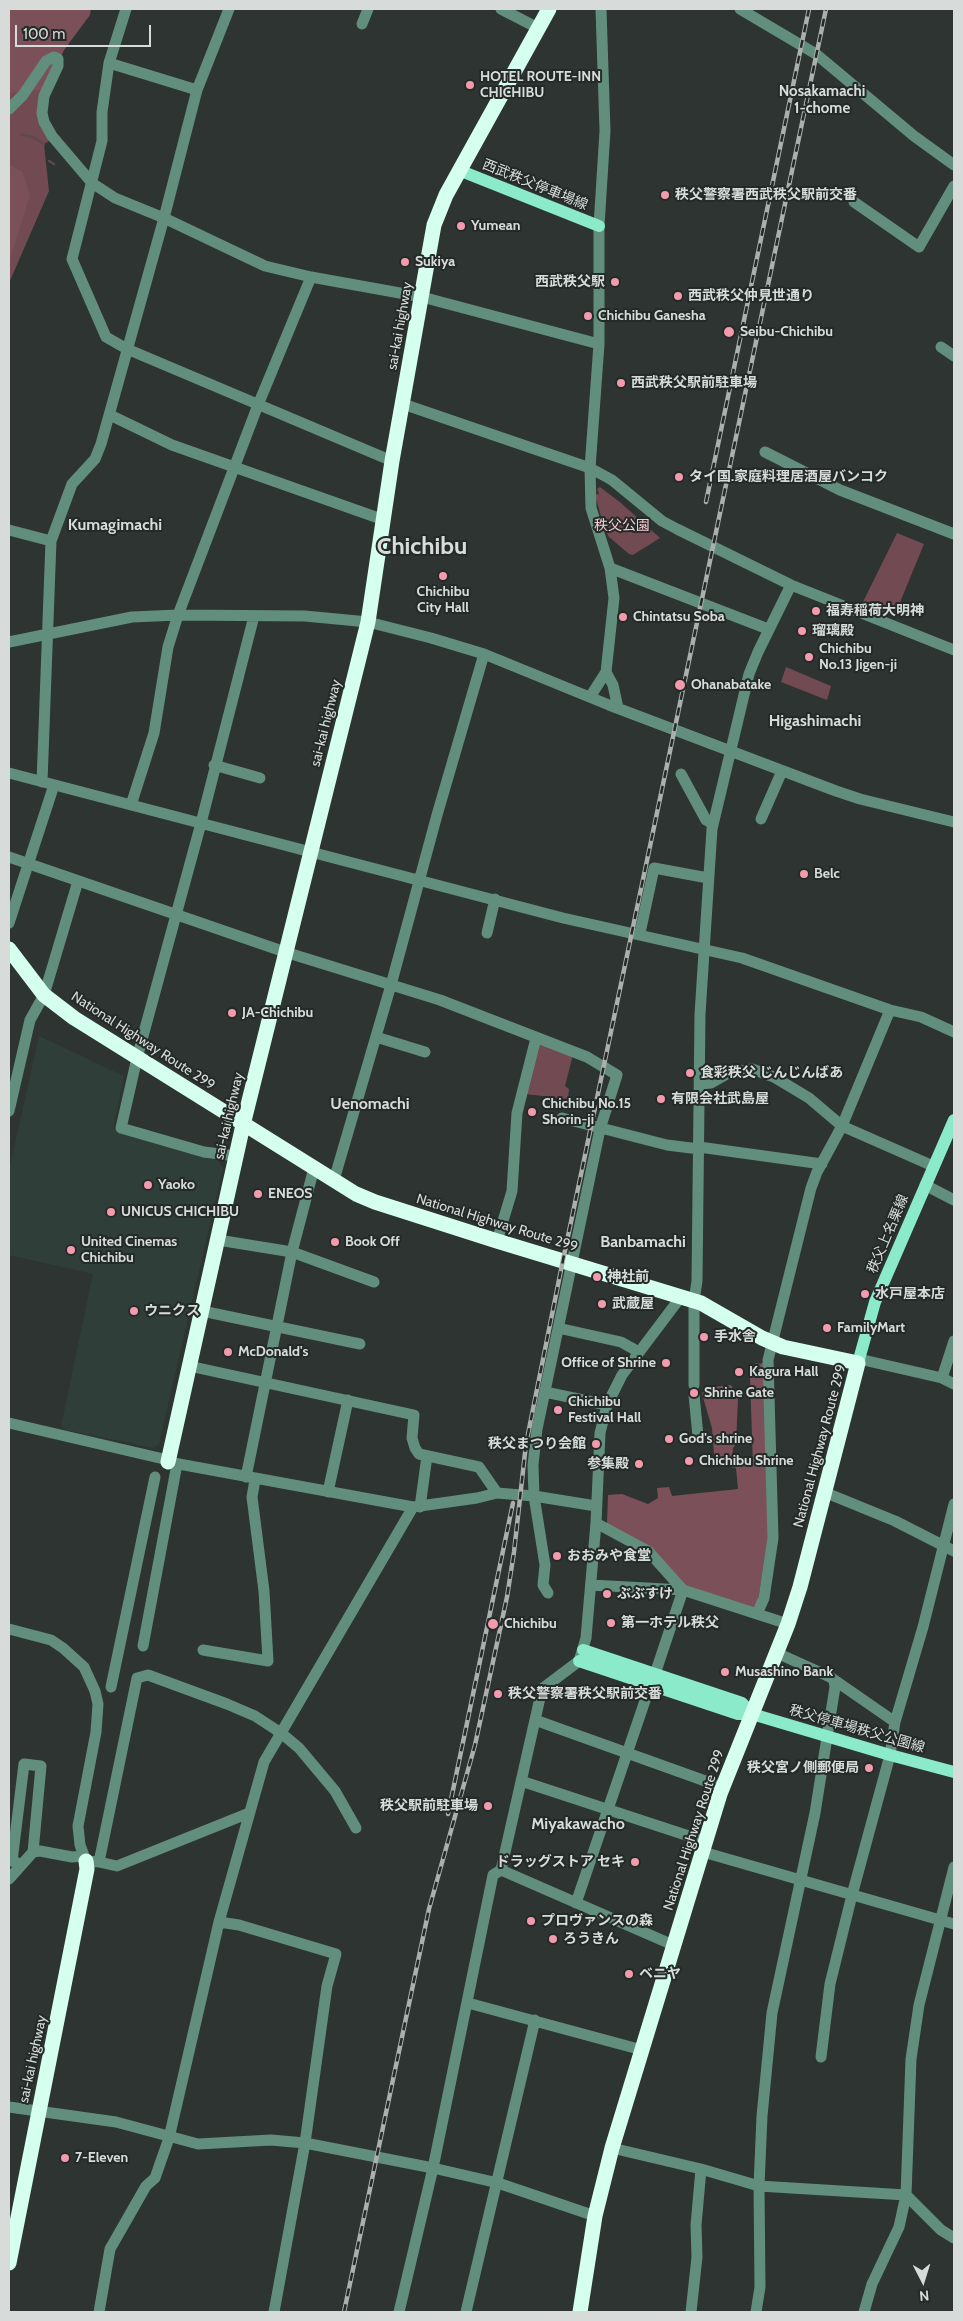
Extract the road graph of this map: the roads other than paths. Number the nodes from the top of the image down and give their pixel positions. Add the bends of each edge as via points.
1 (126, 9) edge
2 (229, 9) edge
3 (368, 9) edge
4 (501, 9) edge
5 (549, 9) edge
6 (601, 9) edge
7 (740, 9) edge
8 (362, 24) dead end
9 (538, 28) junction
10 (110, 64) junction
11 (197, 90) junction
12 (9, 109) edge
13 (954, 165) edge
14 (461, 171) junction
15 (92, 183) junction
16 (954, 186) edge
17 (854, 202) dead end
18 (164, 218) junction
19 (599, 226) junction
20 (311, 277) junction
21 (422, 297) junction
22 (599, 344) junction
23 (941, 347) dead end
24 (126, 349) junction
25 (954, 356) edge
26 (403, 404) junction
27 (258, 405) junction
28 (110, 415) junction
29 (765, 452) dead end
30 (392, 461) junction
31 (234, 468) junction
32 (590, 468) junction
33 (384, 520) junction
34 (9, 530) edge
35 (954, 534) edge
36 (51, 541) junction
37 (610, 568) junction
38 (791, 585) junction
39 (178, 615) junction
40 (254, 616) junction
41 (368, 622) junction
42 (768, 630) junction
43 (46, 635) junction
44 (9, 642) edge
45 (954, 650) edge
46 (484, 654) junction
47 (606, 672) junction
48 (590, 697) junction
49 (618, 708) junction
50 (731, 752) junction
51 (214, 765) junction
52 (782, 771) junction
53 (9, 773) edge
54 (681, 774) dead end
55 (260, 778) dead end
56 (42, 782) junction
57 (54, 785) junction
58 (131, 805) junction
59 (761, 819) dead end
60 (954, 822) edge
61 (200, 823) junction
62 (713, 824) junction
63 (310, 851) junction
64 (9, 857) edge
65 (29, 864) junction
66 (708, 878) junction
67 (419, 880) junction
68 (78, 881) junction
69 (495, 899) junction
70 (176, 915) junction
71 (9, 923) edge
72 (487, 933) dead end
73 (640, 933) junction
74 (704, 948) junction
75 (9, 949) edge
76 (285, 952) junction
77 (391, 985) junction
78 (44, 995) junction
79 (890, 1010) junction
80 (954, 1032) edge
81 (376, 1037) junction
82 (536, 1038) junction
83 (425, 1052) dead end
84 (137, 1058) junction
85 (700, 1084) junction
86 (9, 1111) edge
87 (562, 1118) dead end
88 (954, 1120) edge
89 (243, 1125) junction
90 (842, 1126) junction
91 (600, 1129) junction
92 (699, 1148) junction
93 (236, 1156) junction
94 (822, 1164) junction
95 (933, 1166) junction
96 (314, 1168) junction
97 (334, 1180) junction
98 (925, 1185) junction
99 (954, 1200) edge
100 (218, 1240) junction
101 (497, 1241) junction
102 (292, 1252) junction
103 (571, 1263) junction
104 (374, 1282) dead end
105 (687, 1299) junction
106 (202, 1311) junction
107 (277, 1328) junction
108 (558, 1328) junction
109 (954, 1341) edge
110 (774, 1343) junction
111 (360, 1344) dead end
112 (639, 1352) junction
113 (859, 1361) junction
114 (190, 1366) junction
115 (942, 1378) junction
116 (265, 1383) junction
117 (954, 1384) edge
118 (546, 1392) junction
119 (348, 1400) junction
120 (607, 1406) junction
121 (9, 1423) edge
122 (698, 1436) dead end
123 (427, 1456) junction
124 (171, 1462) junction
125 (155, 1478) dead end
126 (251, 1478) junction
127 (328, 1492) junction
128 (824, 1492) junction
129 (497, 1493) junction
130 (534, 1496) junction
131 (954, 1504) edge
132 (596, 1506) junction
133 (417, 1507) junction
134 (596, 1523) junction
135 (949, 1549) edge
136 (591, 1585) junction
137 (683, 1590) junction
138 (548, 1593) dead end
139 (758, 1614) junction
140 (788, 1624) junction
141 (9, 1629) edge
142 (143, 1646) dead end
143 (204, 1650) dead end
144 (777, 1653) junction
145 (581, 1656) junction
146 (652, 1680) junction
147 (834, 1680) junction
148 (111, 1687) dead end
149 (752, 1714) junction
150 (535, 1720) junction
151 (895, 1722) junction
152 (281, 1733) junction
153 (827, 1735) junction
154 (626, 1754) junction
155 (890, 1755) junction
156 (954, 1772) edge
157 (521, 1781) junction
158 (722, 1786) junction
159 (608, 1808) junction
160 (249, 1813) junction
161 (356, 1828) dead end
162 (705, 1847) junction
163 (33, 1852) junction
164 (90, 1859) junction
165 (21, 1864) junction
166 (954, 1868) edge
167 (501, 1870) junction
168 (9, 1878) edge
169 (800, 1879) junction
170 (852, 1895) junction
171 (576, 1903) junction
172 (941, 1919) junction
173 (219, 1922) junction
174 (954, 1924) edge
175 (673, 1945) junction
176 (468, 2003) junction
177 (535, 2020) junction
178 (642, 2050) junction
179 (821, 2058) dead end
180 (9, 2107) edge
181 (38, 2113) junction
182 (169, 2138) junction
183 (305, 2144) junction
184 (612, 2148) junction
185 (433, 2168) junction
186 (701, 2169) junction
187 (498, 2183) junction
188 (759, 2186) junction
189 (906, 2195) junction
190 (595, 2216) junction
191 (13, 2217) edge
192 (954, 2238) edge
193 (9, 2262) edge
194 (99, 2312) edge
195 (278, 2312) edge
196 (399, 2312) edge
197 (466, 2312) edge
198 (580, 2312) edge
199 (691, 2312) edge
200 (756, 2312) edge
201 (864, 2312) edge

1 - 10 street
2 - 11 street
3 - 8 street
4 - 9 street
5 - 9 highway, sai-kai highway
6 - 19 street via 605,131
7 - 13 street via 816,54
9 - 14 highway, sai-kai highway
10 - 11 street
10 - 15 street via 102,112 102,141
11 - 18 street
12 - 15 street via 23,95 46,61 54,57 58,60 44,96 44,122
14 - 19 main road, 西武秩父停車場線
14 - 21 highway, sai-kai highway via 446,195 434,225
15 - 18 street via 115,198
15 - 24 street via 72,259 106,337
16 - 17 street via 919,247
18 - 20 street via 265,266
18 - 24 street
19 - 22 street
20 - 21 street
20 - 27 street
21 - 22 street
21 - 26 highway, sai-kai highway
22 - 32 street
23 - 25 street
24 - 27 street
24 - 28 street
26 - 30 highway, sai-kai highway
26 - 32 street
27 - 30 street
27 - 31 street
28 - 31 street via 172,445
28 - 36 street via 95,459 72,484
29 - 35 street via 840,490
30 - 33 highway, sai-kai highway
31 - 33 street
31 - 39 street
32 - 37 street via 591,508
32 - 38 street via 612,480 672,527
33 - 41 highway, sai-kai highway
34 - 36 street
36 - 43 street
37 - 42 street
37 - 47 street via 614,598
38 - 42 street
38 - 45 street
39 - 40 street
39 - 43 street via 132,617
39 - 58 street via 168,647 154,733
40 - 41 street via 308,616
40 - 51 street
41 - 46 street
41 - 63 highway, sai-kai highway
42 - 50 street via 749,674
43 - 44 street
43 - 56 street
46 - 48 street
46 - 67 street
47 - 48 street
47 - 49 street via 613,685
48 - 49 street
49 - 50 street
50 - 52 street
50 - 62 street
51 - 55 street
51 - 61 street
52 - 59 street
52 - 60 street via 860,799
53 - 56 street
54 - 62 street via 706,820
56 - 57 street
57 - 58 street
57 - 65 street
58 - 61 street
61 - 63 street
61 - 70 street
62 - 66 street
63 - 67 street
63 - 76 highway, sai-kai highway
64 - 65 street
65 - 68 street
65 - 71 street
66 - 73 street via 654,868
66 - 74 street
67 - 69 street
67 - 77 street
68 - 70 street
68 - 78 street
69 - 72 street
69 - 73 street via 563,918
70 - 76 street
70 - 84 street
73 - 74 street
74 - 79 street via 785,971
74 - 85 street
75 - 78 highway, National Highway Route 299
76 - 77 street
76 - 89 highway, sai-kai highway
77 - 81 street
77 - 82 street via 440,1000
78 - 84 highway, National Highway Route 299
78 - 86 street via 30,1020
79 - 80 street via 921,1017
79 - 90 street
81 - 83 street
81 - 97 street
82 - 91 street via 587,1057 617,1075
82 - 101 street via 517,1112 512,1191
84 - 89 highway, National Highway Route 299
84 - 93 street via 121,1128 204,1152
85 - 90 street via 711,1083 727,1074 752,1070 774,1077 808,1098
85 - 92 street
87 - 91 street
88 - 95 main road, 秩父上名栗線
89 - 93 highway, sai-kai highway
89 - 96 highway, National Highway Route 299
90 - 94 street
90 - 95 street
91 - 92 street via 667,1145
91 - 103 street
92 - 94 street
92 - 105 street via 698,1280
93 - 100 highway, sai-kai highway
94 - 110 street via 809,1196
95 - 98 main road, 秩父上名栗線
96 - 97 highway, National Highway Route 299
96 - 102 street
97 - 101 highway, National Highway Route 299 via 375,1202
98 - 99 street
98 - 113 main road, 秩父上名栗線 via 876,1302
100 - 102 street
100 - 106 highway, sai-kai highway
101 - 103 highway, National Highway Route 299
102 - 104 street
102 - 107 street
103 - 105 highway, National Highway Route 299
103 - 108 street
105 - 110 highway, National Highway Route 299
105 - 112 street
105 - 122 street
106 - 107 street
106 - 114 highway, sai-kai highway
107 - 111 street
107 - 116 street
108 - 112 street via 621,1342
108 - 118 street
109 - 115 street
110 - 113 highway, National Highway Route 299 via 794,1350
110 - 139 street via 768,1368 773,1538 764,1598
112 - 120 street via 622,1375
113 - 115 street
113 - 128 highway, National Highway Route 299
114 - 116 street
114 - 124 highway, sai-kai highway
115 - 117 street
116 - 119 street
116 - 126 street
118 - 120 street
118 - 130 street via 537,1429
119 - 123 street via 414,1415 412,1438 415,1448
119 - 127 street
120 - 132 street via 600,1433
121 - 124 street
123 - 129 street via 479,1467
123 - 133 street
124 - 126 street
124 - 142 street
125 - 148 street
126 - 127 street
126 - 143 street via 268,1661
127 - 133 street
128 - 135 street
128 - 140 highway, National Highway Route 299
129 - 130 street
129 - 133 street
130 - 132 street
130 - 138 street via 545,1565 543,1585
131 - 135 street
132 - 134 street
133 - 152 street
134 - 136 street
134 - 137 street via 648,1551
135 - 151 street
136 - 137 street
136 - 145 street
137 - 139 street
137 - 146 street
139 - 140 street
140 - 144 highway, National Highway Route 299
141 - 164 street via 45,1638 63,1648 84,1667 95,1691 97,1725 78,1826 80,1845
144 - 147 street
144 - 149 highway, National Highway Route 299
145 - 146 main road, 秩父停車場秩父公園線
145 - 150 street via 542,1689
146 - 149 main road, 秩父停車場秩父公園線 via 738,1714
146 - 154 street
147 - 151 street
147 - 153 street
149 - 153 main road, 秩父停車場秩父公園線
149 - 158 highway, National Highway Route 299
150 - 154 street
150 - 157 street
151 - 155 street
152 - 160 street via 264,1762
152 - 161 street via 299,1748 335,1791
152 - 164 street via 255,1716 227,1704 148,1676 137,1678
153 - 155 main road, 秩父停車場秩父公園線
153 - 169 street via 815,1813
154 - 158 street
154 - 159 street
155 - 156 main road, 秩父停車場秩父公園線
155 - 170 street
157 - 159 street
157 - 167 street
158 - 162 highway, National Highway Route 299
159 - 162 street
159 - 171 street
160 - 164 street via 117,1866
160 - 173 street
162 - 169 street
162 - 175 highway, National Highway Route 299
163 - 164 street
163 - 165 street
163 - 165 street via 41,1766 24,1764 12,1861
164 - 181 highway, sai-kai highway
165 - 168 street
166 - 172 street
167 - 171 street
167 - 176 street via 493,1875
169 - 170 street
169 - 188 street via 772,2013
170 - 172 street
170 - 179 street via 830,1984
171 - 175 street
172 - 174 street
172 - 189 street via 919,2005 911,2059
173 - 182 street
173 - 183 street via 336,1954 328,1986
175 - 178 highway, National Highway Route 299
176 - 177 street
176 - 185 street
177 - 178 street
177 - 187 street
178 - 184 highway, National Highway Route 299
180 - 181 street
181 - 182 street via 116,2122
181 - 191 highway, sai-kai highway
182 - 183 street via 198,2144 271,2140
182 - 194 street via 155,2178 146,2186 110,2250
183 - 185 street
183 - 195 street
184 - 186 street
184 - 190 highway, National Highway Route 299
185 - 187 street
185 - 196 street
186 - 188 street
186 - 199 street
187 - 190 street
187 - 197 street
188 - 189 street
188 - 200 street via 760,2287
189 - 192 street
189 - 201 street via 899,2227 872,2284
190 - 198 highway, National Highway Route 299
191 - 193 highway, sai-kai highway

